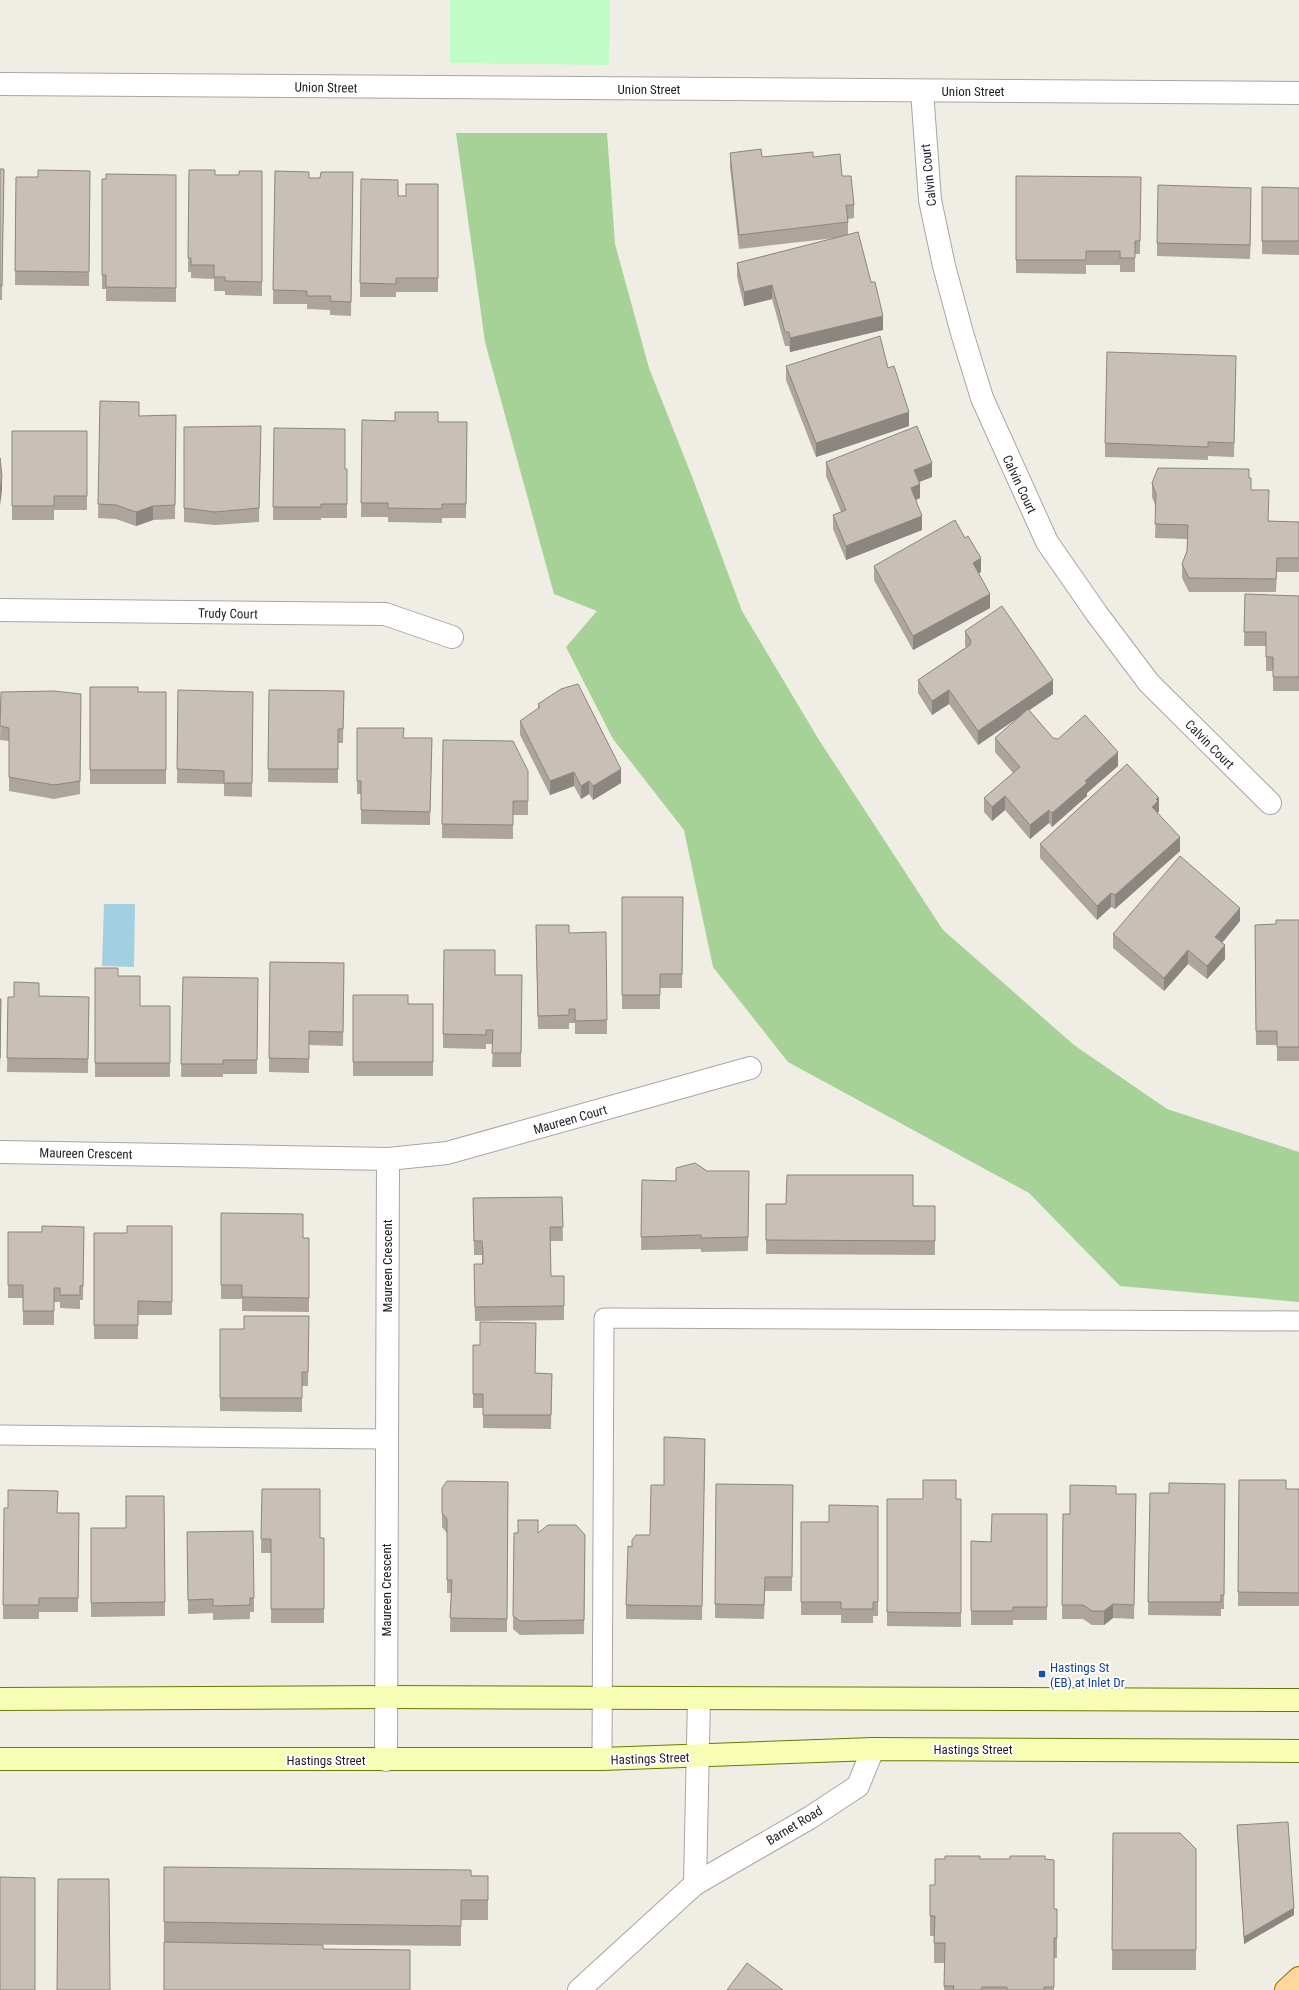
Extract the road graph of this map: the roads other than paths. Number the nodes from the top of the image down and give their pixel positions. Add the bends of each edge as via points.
1 (0, 84) edge
2 (922, 91) junction
3 (1299, 93) edge
4 (0, 610) edge
5 (452, 637) dead end
6 (1270, 803) dead end
7 (750, 1068) dead end
8 (0, 1152) edge
9 (388, 1159) junction
10 (1299, 1321) edge
11 (0, 1435) edge
12 (386, 1439) junction
13 (387, 1697) junction
14 (699, 1698) junction
15 (0, 1699) edge
16 (604, 1699) junction
17 (1299, 1700) edge
18 (873, 1749) junction
19 (1299, 1751) edge
20 (698, 1756) junction
21 (0, 1759) edge
22 (602, 1759) junction
23 (386, 1760) junction
24 (695, 1884) junction
25 (1299, 1978) edge
26 (579, 1990) edge
27 (1286, 1990) edge

1 - 2 street, Union Street
2 - 3 street, Union Street
2 - 6 street, Calvin Court via 930,200 962,333 982,398 1047,542 1149,683
4 - 5 street, Trudy Court via 385,614
7 - 9 street, Maureen Court via 447,1153
8 - 9 street, Maureen Crescent
9 - 12 street, Maureen Crescent
10 - 16 lane via 604,1318
11 - 12 lane
12 - 13 street, Maureen Crescent
13 - 15 main road
13 - 16 main road
13 - 23 street, Maureen Crescent
14 - 16 main road
14 - 17 main road
14 - 20 street
16 - 22 lane
18 - 19 main road, Hastings Street
18 - 20 main road, Hastings Street
18 - 24 street, Barnet Road via 858,1786 811,1817
20 - 22 main road, Hastings Street
20 - 24 street
21 - 23 main road, Hastings Street
22 - 23 main road, Hastings Street
24 - 26 street, Barnet Road
25 - 27 main road

